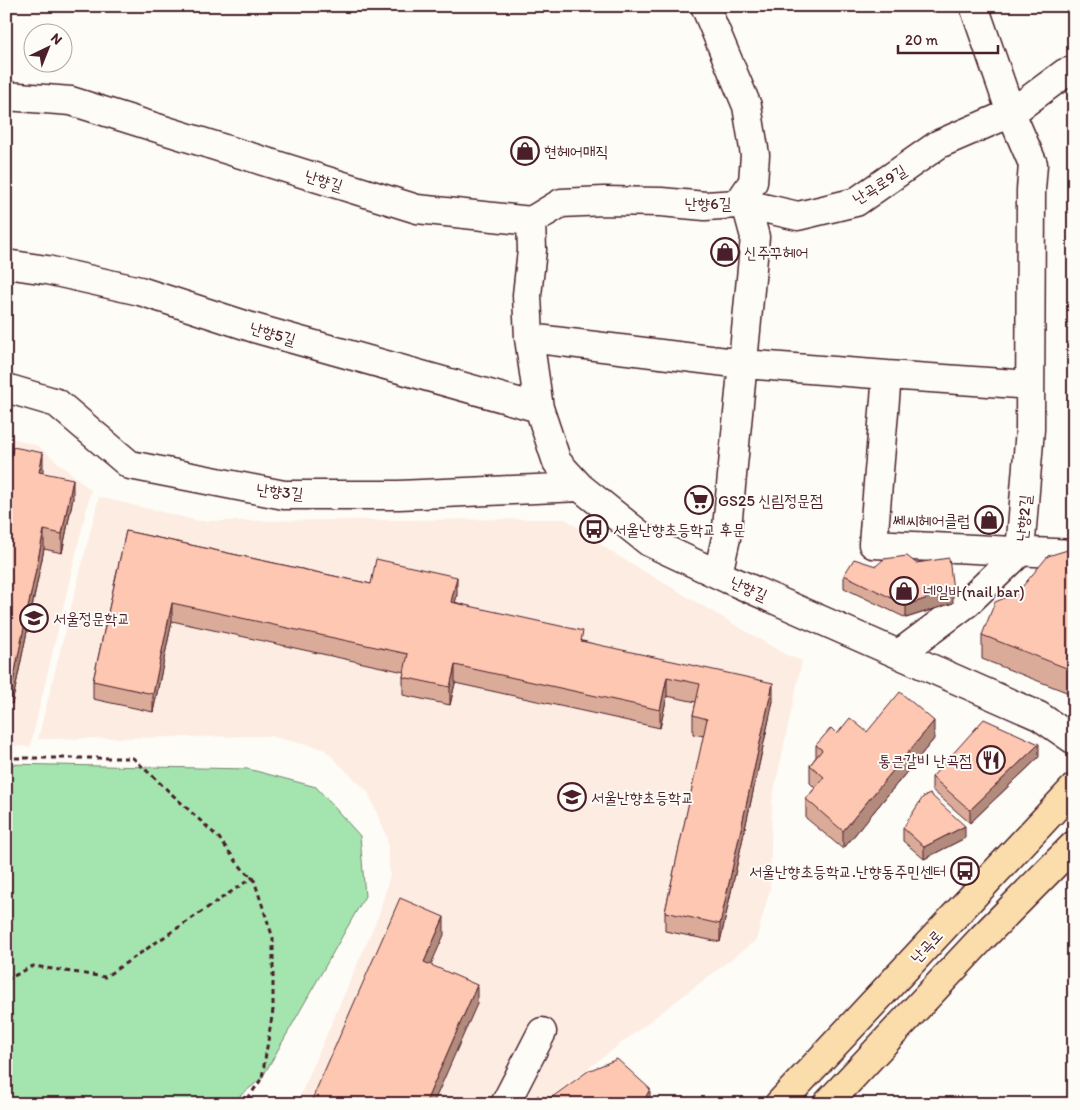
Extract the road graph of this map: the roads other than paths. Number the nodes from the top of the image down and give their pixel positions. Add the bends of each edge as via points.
1 (705, 6) edge
2 (974, 6) edge
3 (1074, 70) edge
4 (6, 96) edge
5 (1011, 113) junction
6 (742, 204) junction
7 (531, 221) junction
8 (6, 264) edge
9 (529, 338) junction
10 (743, 364) junction
11 (887, 375) junction
12 (1030, 386) junction
13 (6, 388) edge
14 (538, 408) junction
15 (580, 487) junction
16 (1020, 552) junction
17 (1074, 554) edge
18 (718, 574) junction
19 (899, 654) junction
20 (1074, 740) edge
21 (1074, 788) edge
22 (1074, 845) edge
23 (542, 1032) dead end
24 (505, 1104) edge
25 (779, 1104) edge
26 (827, 1104) edge

1 - 6 street, 난향6길 via 748,106 756,155 753,182
2 - 5 street
3 - 5 street, 난곡로9길 via 1064,73
4 - 7 street, 난향길 via 71,101 417,209
5 - 6 street, 난곡로9길 via 939,144 856,202 798,216
5 - 12 street, 난향2길 via 1033,164
6 - 7 street, 난향6길 via 561,203
6 - 10 street via 755,237
7 - 9 street, 난향길 via 532,250 527,295
8 - 14 street, 난향5길 via 140,291 254,328
9 - 10 street
9 - 14 street, 난향길
10 - 11 street
10 - 18 street via 726,538
11 - 12 street
11 - 16 street via 873,544
12 - 16 street, 난향2길 via 1030,429
13 - 15 street, 난향3길 via 57,403 130,465 284,495 399,495
14 - 15 street, 난향길 via 557,462
15 - 18 street, 난향길 via 649,542
16 - 17 street
16 - 19 street, 난향2길 via 967,603
18 - 19 street, 난향길
19 - 20 street, 난향길 via 1038,716
21 - 25 main road, 난곡로
22 - 26 main road
23 - 24 street

